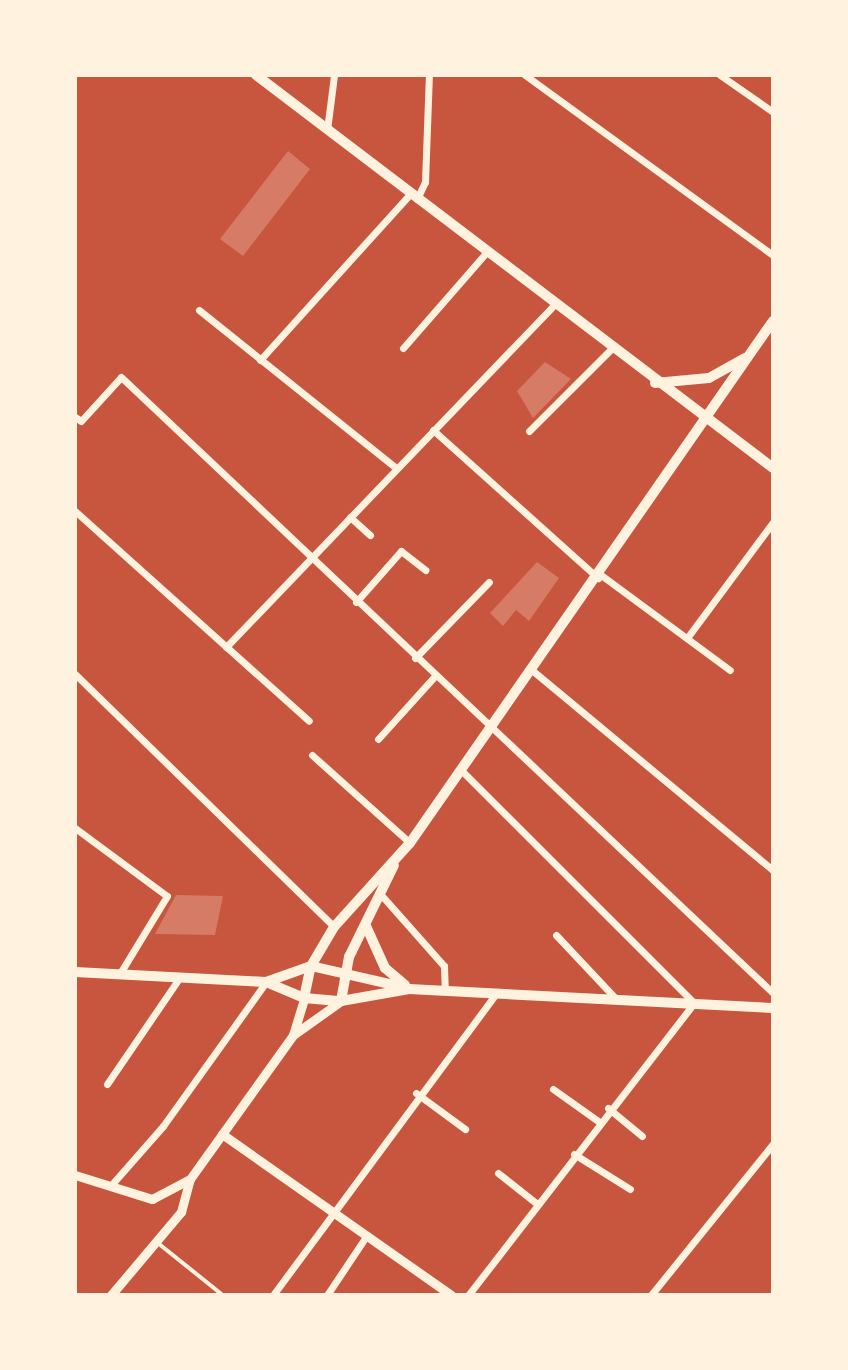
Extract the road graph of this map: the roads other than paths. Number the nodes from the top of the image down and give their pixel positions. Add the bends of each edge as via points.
1 (256, 75) edge
2 (334, 75) edge
3 (429, 75) edge
4 (720, 75) edge
5 (523, 77) edge
6 (773, 112) edge
7 (327, 130) junction
8 (413, 197) junction
9 (485, 254) junction
10 (773, 255) edge
11 (552, 307) junction
12 (199, 310) dead end
13 (773, 321) edge
14 (403, 348) dead end
15 (610, 350) junction
16 (748, 356) junction
17 (260, 360) junction
18 (655, 383) junction
19 (78, 419) edge
20 (705, 421) junction
21 (433, 430) junction
22 (529, 431) dead end
23 (396, 468) junction
24 (773, 468) edge
25 (75, 511) edge
26 (350, 517) junction
27 (773, 522) edge
28 (370, 535) dead end
29 (309, 560) junction
30 (425, 570) dead end
31 (600, 577) junction
32 (489, 582) dead end
33 (356, 602) junction
34 (687, 638) junction
35 (226, 647) junction
36 (415, 658) junction
37 (730, 670) dead end
38 (533, 671) junction
39 (75, 674) edge
40 (435, 677) junction
41 (309, 721) dead end
42 (491, 730) junction
43 (378, 739) dead end
44 (312, 755) dead end
45 (461, 770) junction
46 (75, 828) edge
47 (410, 842) junction
48 (395, 863) junction
49 (773, 870) edge
50 (383, 897) junction
51 (366, 926) junction
52 (334, 927) junction
53 (556, 935) dead end
54 (311, 966) junction
55 (345, 969) junction
56 (75, 972) edge
57 (118, 976) junction
58 (180, 977) junction
59 (266, 982) junction
60 (409, 989) junction
61 (445, 990) junction
62 (497, 992) junction
63 (773, 993) edge
64 (304, 998) junction
65 (616, 999) junction
66 (341, 1001) junction
67 (694, 1003) junction
68 (773, 1007) edge
69 (293, 1035) junction
70 (107, 1084) dead end
71 (553, 1089) dead end
72 (416, 1093) junction
73 (608, 1108) junction
74 (598, 1121) junction
75 (465, 1129) dead end
76 (222, 1134) junction
77 (642, 1136) dead end
78 (773, 1144) edge
79 (574, 1154) junction
80 (498, 1173) dead end
81 (75, 1175) edge
82 (190, 1179) junction
83 (113, 1183) junction
84 (630, 1189) dead end
85 (537, 1203) junction
86 (331, 1210) junction
87 (367, 1236) junction
88 (158, 1242) junction
89 (438, 1291) edge
90 (111, 1295) edge
91 (223, 1295) edge
92 (273, 1295) edge
93 (327, 1295) edge
94 (450, 1295) edge
95 (468, 1295) edge
96 (651, 1295) edge

1 - 7 main road
2 - 7 street
3 - 8 street via 425,182
4 - 6 street
5 - 10 street
7 - 8 main road
8 - 9 main road
8 - 17 street
9 - 11 main road
9 - 14 street
11 - 15 main road
11 - 21 street
12 - 17 street
13 - 16 main road
15 - 18 main road
15 - 22 street
16 - 18 main road via 709,378
16 - 20 main road
17 - 23 street
18 - 20 main road
19 - 29 street via 121,377
20 - 24 main road
20 - 31 main road
21 - 23 street
21 - 31 street
23 - 26 street
25 - 35 street
26 - 28 street
26 - 29 street
27 - 34 street
29 - 33 street
29 - 35 street
30 - 33 street via 401,551
31 - 34 street
31 - 38 main road
32 - 36 street
33 - 36 street
34 - 37 street
35 - 41 street
36 - 40 street
38 - 42 main road
38 - 49 street
39 - 52 street
40 - 42 street
40 - 43 street
42 - 45 main road
42 - 63 street
44 - 47 street
45 - 47 main road
45 - 67 street
46 - 57 street via 167,895
47 - 48 main road
48 - 50 main road
48 - 52 main road
50 - 51 main road
50 - 61 street via 444,966
51 - 55 main road
51 - 60 main road via 385,968
52 - 54 main road
53 - 65 street
54 - 55 main road
54 - 59 main road
54 - 64 main road
55 - 60 main road
55 - 66 main road
56 - 57 main road
57 - 58 main road
58 - 59 main road
58 - 70 street
59 - 64 main road
59 - 83 street via 163,1126
60 - 61 main road
60 - 66 main road
61 - 62 main road
62 - 65 main road
62 - 72 street
64 - 66 main road
64 - 69 street
65 - 67 main road
66 - 69 street
67 - 68 main road
67 - 73 street
69 - 76 street
71 - 74 street
72 - 75 street
72 - 86 street
73 - 74 street
73 - 77 street
74 - 79 street
76 - 82 street
76 - 86 street
78 - 96 street
79 - 84 street
79 - 85 street
80 - 85 street
81 - 83 street
82 - 83 street via 152,1199
82 - 88 street via 181,1212
85 - 95 street
86 - 87 street
86 - 92 street
87 - 89 street
87 - 93 street
88 - 90 street
88 - 91 lane
89 - 94 street

